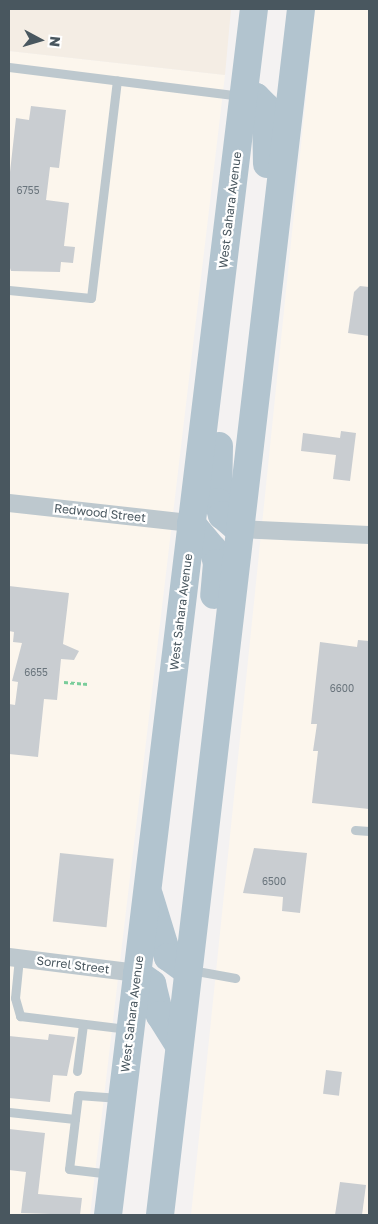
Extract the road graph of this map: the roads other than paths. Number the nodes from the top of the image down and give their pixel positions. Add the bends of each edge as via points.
1 (254, 9) edge
2 (301, 9) edge
3 (9, 67) edge
4 (117, 81) junction
5 (244, 96) junction
6 (276, 215) junction
7 (9, 290) edge
8 (218, 308) junction
9 (9, 503) edge
10 (191, 523) junction
11 (238, 529) junction
12 (369, 535) edge
13 (219, 683) junction
14 (355, 830) dead end
15 (369, 831) edge
16 (147, 892) junction
17 (14, 957) edge
18 (186, 970) junction
19 (137, 973) junction
20 (235, 978) dead end
21 (12, 1004) edge
22 (83, 1024) junction
23 (130, 1029) junction
24 (178, 1044) junction
25 (77, 1071) dead end
26 (122, 1098) junction
27 (9, 1112) edge
28 (75, 1120) junction
29 (113, 1175) junction
30 (108, 1215) edge
31 (160, 1215) edge

1 - 5 main road, West Sahara Avenue
2 - 6 main road
3 - 4 lane
4 - 5 lane
4 - 7 lane via 91,298
5 - 6 main road via 262,101 268,114 265,148
5 - 8 main road, West Sahara Avenue
6 - 11 main road
8 - 10 main road, West Sahara Avenue
8 - 11 main road via 221,422 215,479 222,515
9 - 10 street, Redwood Street
10 - 13 main road via 206,537 217,564 211,657
10 - 16 main road, West Sahara Avenue
11 - 12 street
11 - 13 main road
13 - 18 main road
14 - 15 lane
16 - 18 main road via 168,957
16 - 19 main road, West Sahara Avenue
17 - 19 street, Sorrel Street
17 - 21 lane
18 - 20 lane
18 - 24 main road
19 - 23 main road, West Sahara Avenue
19 - 24 main road via 152,984 160,1015
21 - 22 lane via 20,1016
22 - 23 lane
22 - 25 lane
23 - 26 main road, West Sahara Avenue
24 - 31 main road
26 - 28 lane via 78,1094
26 - 29 main road, West Sahara Avenue
27 - 28 lane
28 - 29 lane via 69,1169
29 - 30 main road, West Sahara Avenue

